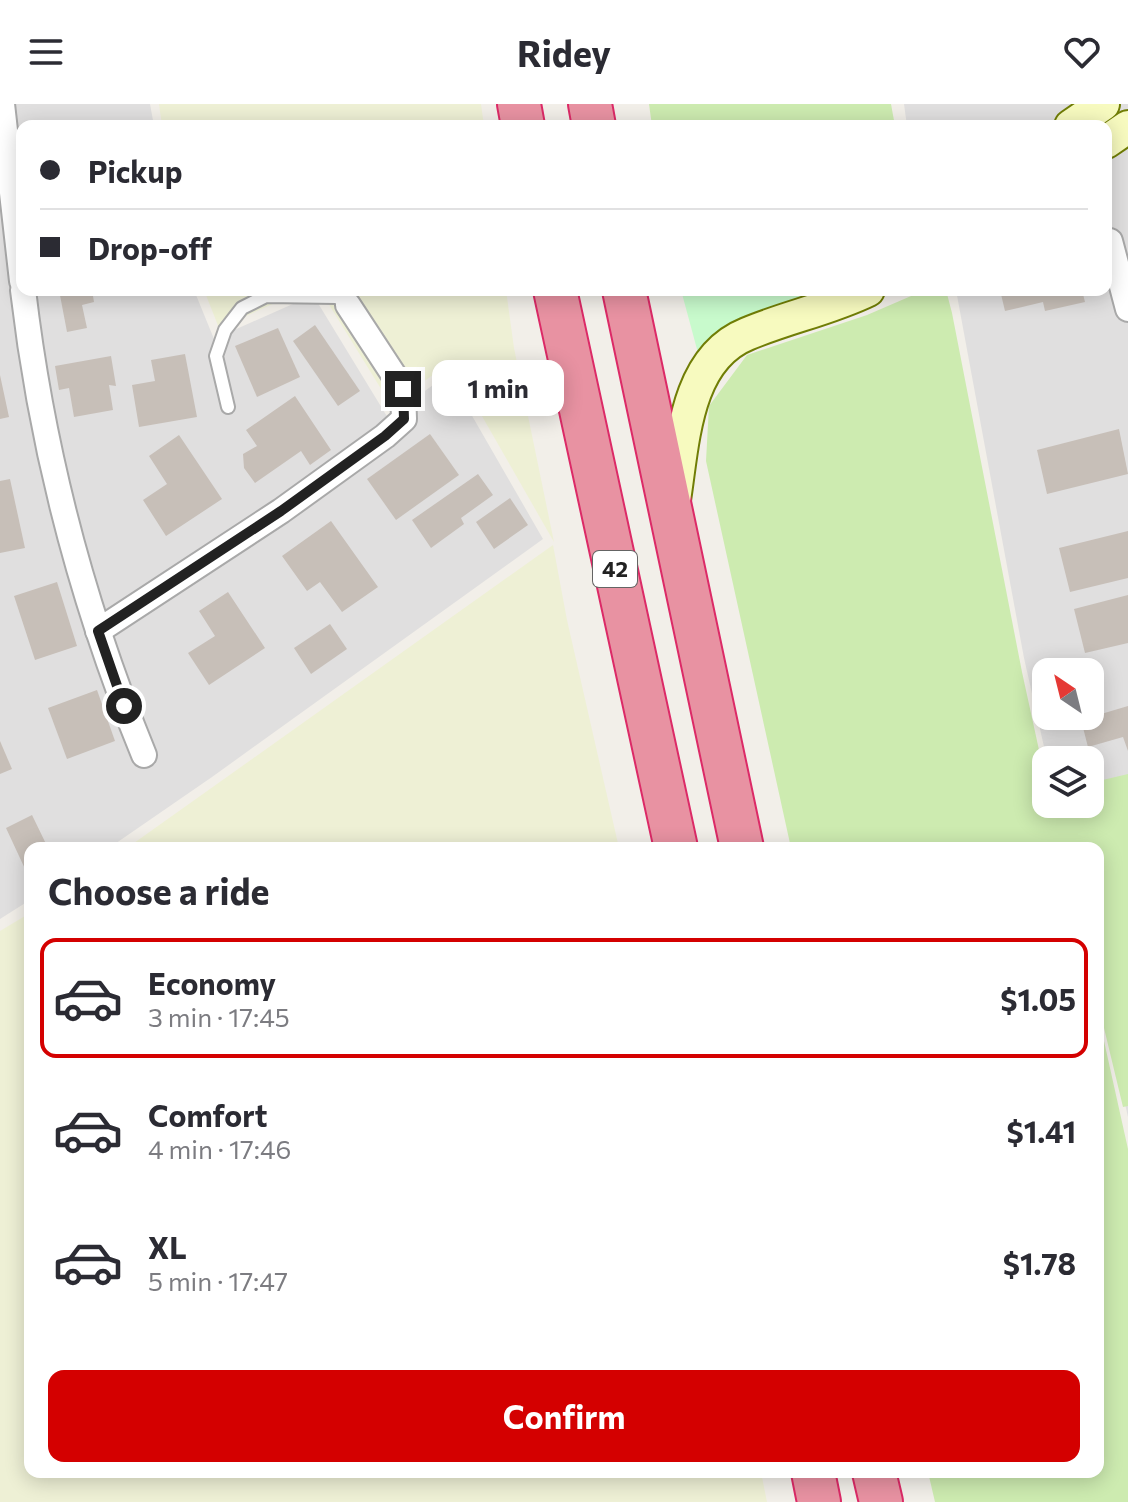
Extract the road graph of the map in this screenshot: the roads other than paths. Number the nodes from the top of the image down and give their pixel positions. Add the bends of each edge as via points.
1 (2, 104) edge
2 (16, 228) edge
3 (1112, 249) edge
4 (24, 296) edge
5 (556, 296) edge
6 (625, 296) edge
7 (854, 296) edge
8 (348, 305) joint
9 (1128, 309) edge
10 (228, 407) dead end
11 (671, 515) junction
12 (98, 631) junction
13 (144, 755) dead end
14 (675, 842) edge
15 (741, 842) edge
16 (814, 1478) edge
17 (875, 1478) edge
18 (819, 1502) edge
19 (881, 1502) edge

1 - 2 street
3 - 9 street
4 - 12 street via 50,459
5 - 14 highway, 42
6 - 11 highway
7 - 11 street via 743,335 723,348 692,401
8 - 10 lane via 337,297 266,296 242,308 225,330 216,356
8 - 12 street via 403,389 404,419 281,511
11 - 15 highway
12 - 13 street
16 - 18 highway
17 - 19 highway

